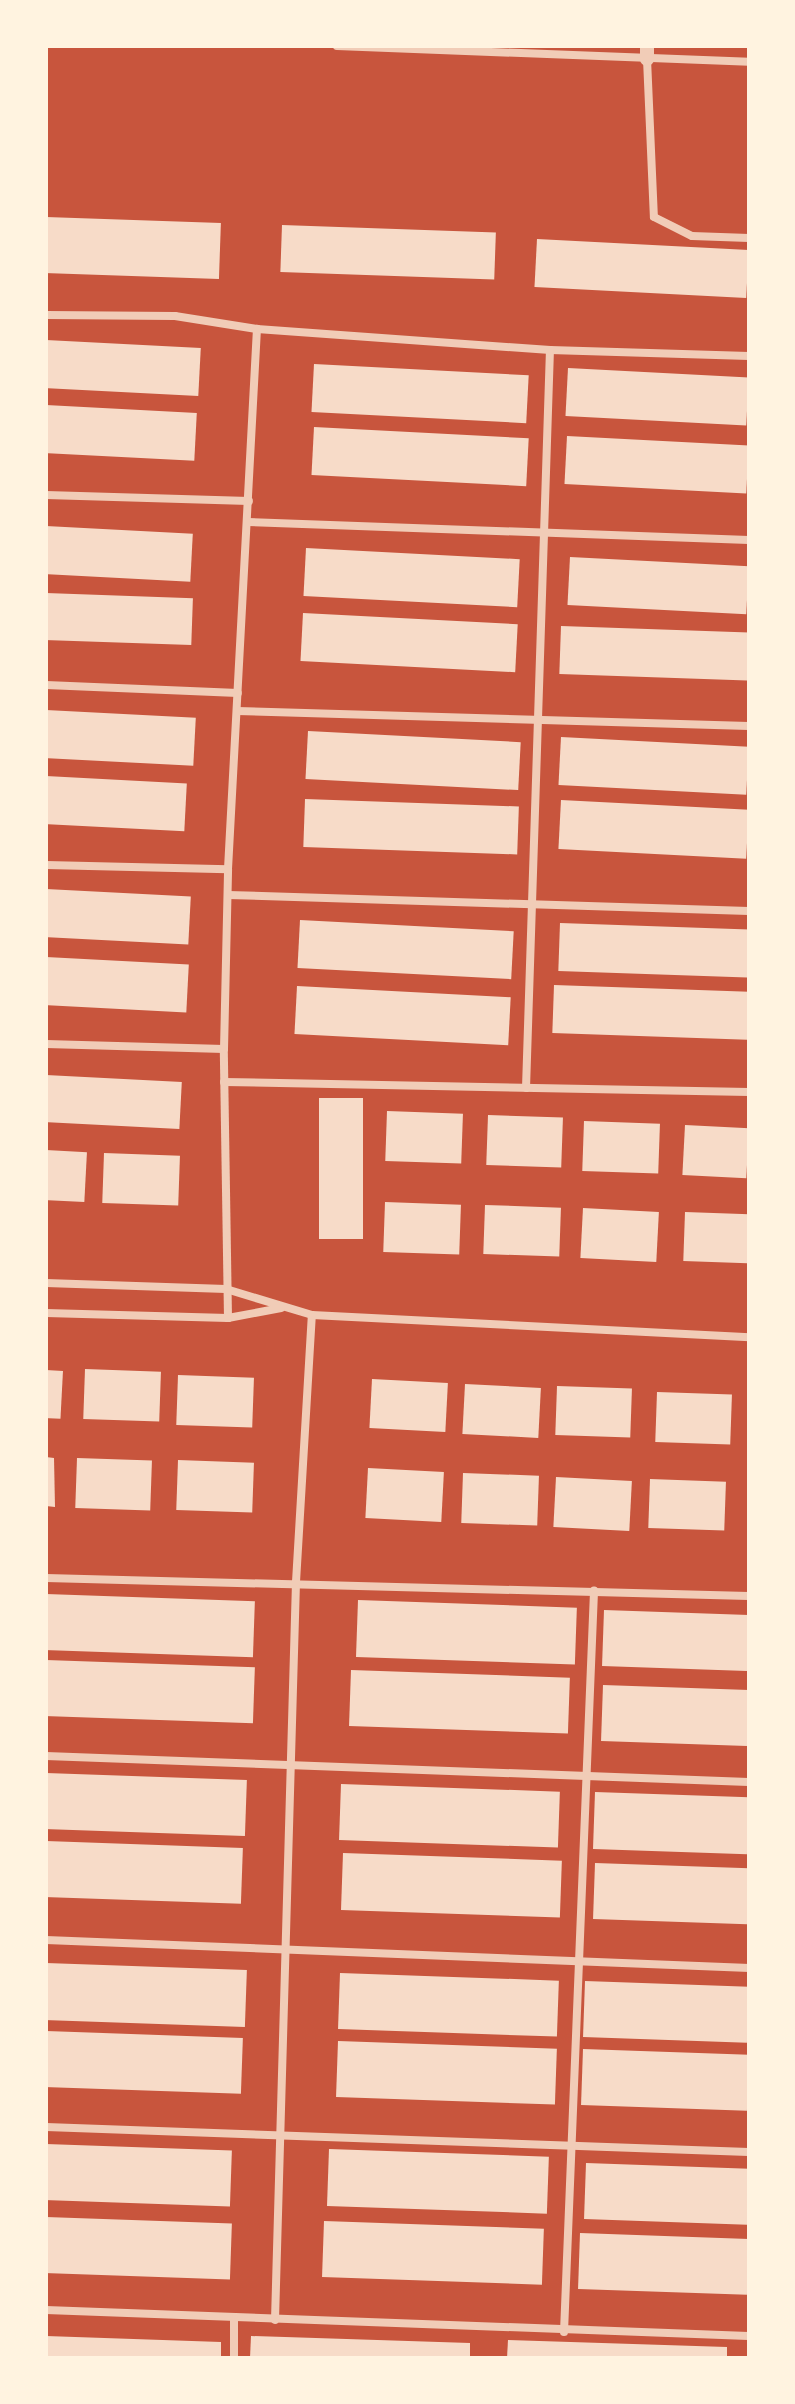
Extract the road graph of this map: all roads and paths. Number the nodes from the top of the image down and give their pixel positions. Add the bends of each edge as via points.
1 (337, 46) edge
2 (647, 52) edge
3 (749, 62) edge
4 (749, 238) edge
5 (46, 315) edge
6 (257, 329) junction
7 (550, 350) junction
8 (749, 356) edge
9 (46, 495) edge
10 (249, 501) junction
11 (248, 522) junction
12 (544, 531) junction
13 (749, 540) edge
14 (46, 685) edge
15 (238, 693) junction
16 (237, 711) junction
17 (540, 721) junction
18 (749, 726) edge
19 (46, 865) edge
20 (228, 869) junction
21 (228, 895) junction
22 (535, 904) junction
23 (749, 911) edge
24 (46, 1044) edge
25 (224, 1049) junction
26 (224, 1082) junction
27 (526, 1088) junction
28 (749, 1092) edge
29 (46, 1283) edge
30 (226, 1289) junction
31 (282, 1308) junction
32 (46, 1313) edge
33 (312, 1315) junction
34 (228, 1318) junction
35 (749, 1337) edge
36 (46, 1578) edge
37 (296, 1582) junction
38 (594, 1591) junction
39 (749, 1596) edge
40 (46, 1756) edge
41 (291, 1764) junction
42 (585, 1776) junction
43 (749, 1782) edge
44 (46, 1940) edge
45 (285, 1949) junction
46 (577, 1962) junction
47 (749, 1968) edge
48 (46, 2127) edge
49 (280, 2138) junction
50 (568, 2146) junction
51 (749, 2152) edge
52 (46, 2310) edge
53 (234, 2319) junction
54 (275, 2320) junction
55 (564, 2332) junction
56 (749, 2336) edge
57 (234, 2358) edge

1 - 2 street
2 - 3 street
2 - 4 street via 654,217 692,236
5 - 6 street via 175,316
6 - 7 street
6 - 10 street
7 - 8 street
7 - 12 street
9 - 10 street
10 - 11 street
11 - 12 street
11 - 15 street
12 - 13 street
12 - 17 street
14 - 15 street
15 - 16 street
16 - 17 street
16 - 20 street
17 - 18 street
17 - 22 street
19 - 20 street
20 - 21 street
21 - 22 street
21 - 25 street
22 - 23 street
22 - 27 street
24 - 25 street
25 - 26 street
26 - 27 street
26 - 30 street
27 - 28 street
29 - 30 street
30 - 31 street
30 - 34 street
31 - 33 street
31 - 34 street
32 - 34 street
33 - 35 street
33 - 37 street
36 - 37 street
37 - 38 street
37 - 41 street
38 - 39 street
38 - 42 street
40 - 41 street
41 - 42 street
41 - 45 street
42 - 43 street
42 - 46 street
44 - 45 street
45 - 46 street
45 - 49 street
46 - 47 street
46 - 50 street
48 - 49 street
49 - 50 street
49 - 54 street
50 - 51 street
50 - 55 street
52 - 53 street
53 - 54 street
53 - 57 street
54 - 55 street
55 - 56 street

